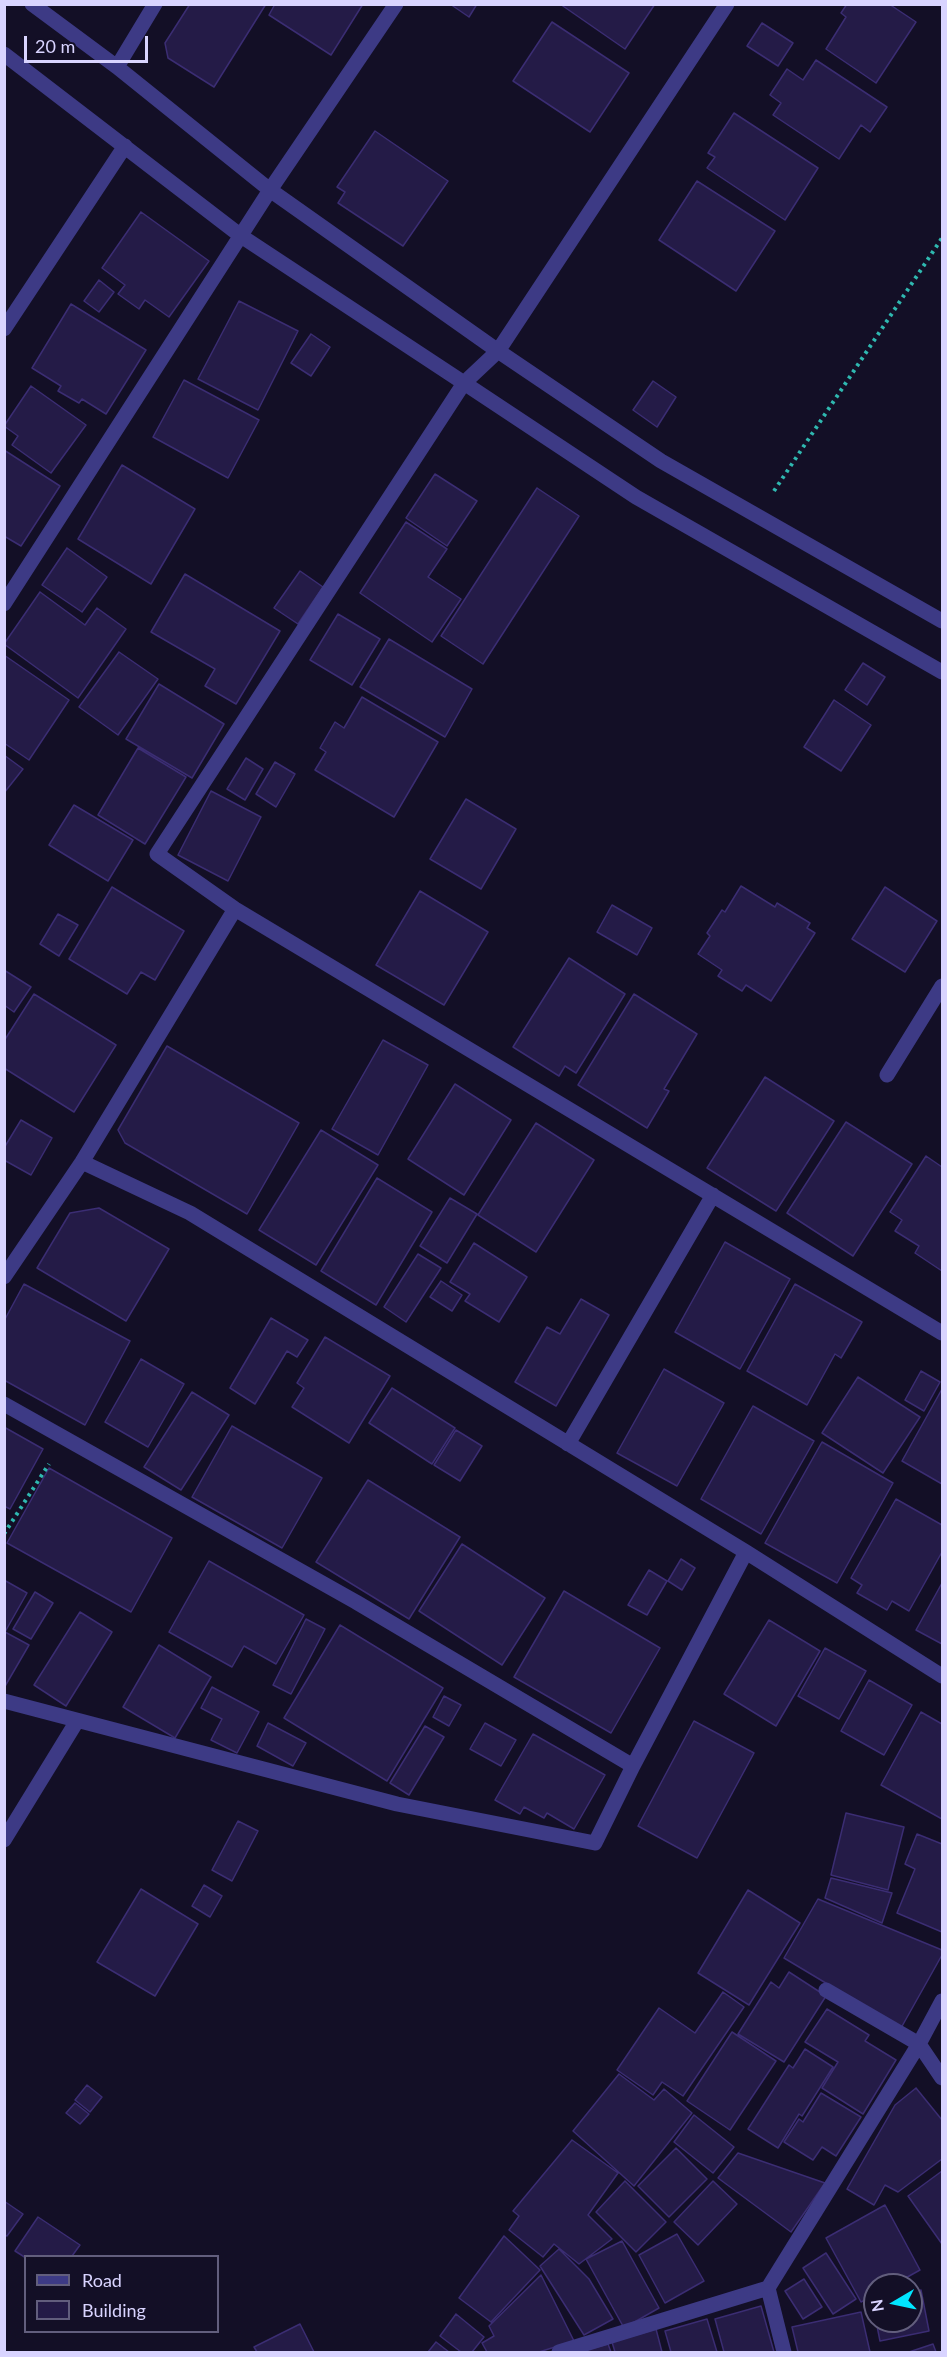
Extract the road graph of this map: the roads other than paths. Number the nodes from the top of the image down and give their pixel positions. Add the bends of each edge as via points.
1 (32, 4) edge
2 (155, 4) edge
3 (396, 4) edge
4 (727, 4) edge
5 (4, 54) edge
6 (117, 67) junction
7 (125, 146) junction
8 (270, 190) junction
9 (241, 236) junction
10 (4, 329) edge
11 (498, 351) junction
12 (464, 383) junction
13 (4, 604) edge
14 (942, 621) edge
15 (942, 672) edge
16 (235, 909) junction
17 (942, 986) edge
18 (887, 1075) dead end
19 (82, 1162) junction
20 (713, 1195) junction
21 (4, 1277) edge
22 (942, 1333) edge
23 (4, 1404) edge
24 (568, 1444) junction
25 (746, 1552) junction
26 (942, 1676) edge
27 (4, 1701) edge
28 (77, 1720) junction
29 (633, 1766) junction
30 (4, 1840) edge
31 (826, 1990) dead end
32 (942, 2001) edge
33 (919, 2044) junction
34 (942, 2078) edge
35 (768, 2288) junction
36 (559, 2352) edge
37 (784, 2352) edge

1 - 6 street
2 - 6 street
3 - 8 street
4 - 11 street
5 - 7 street
6 - 8 street
7 - 9 street
7 - 10 street
8 - 9 street
8 - 11 street
9 - 12 street
9 - 13 street
11 - 12 street
11 - 14 street via 661,461
12 - 15 street via 636,497
12 - 16 street via 157,854
16 - 19 street
16 - 20 street
17 - 18 street
19 - 21 street
19 - 24 street via 190,1213
20 - 22 street
20 - 24 street
23 - 29 street via 356,1602
24 - 25 street
25 - 26 street
25 - 29 street
27 - 28 street
28 - 29 street via 397,1804 595,1843
28 - 30 street
31 - 33 street
32 - 33 street
33 - 34 street
33 - 35 street
35 - 36 street
35 - 37 street

